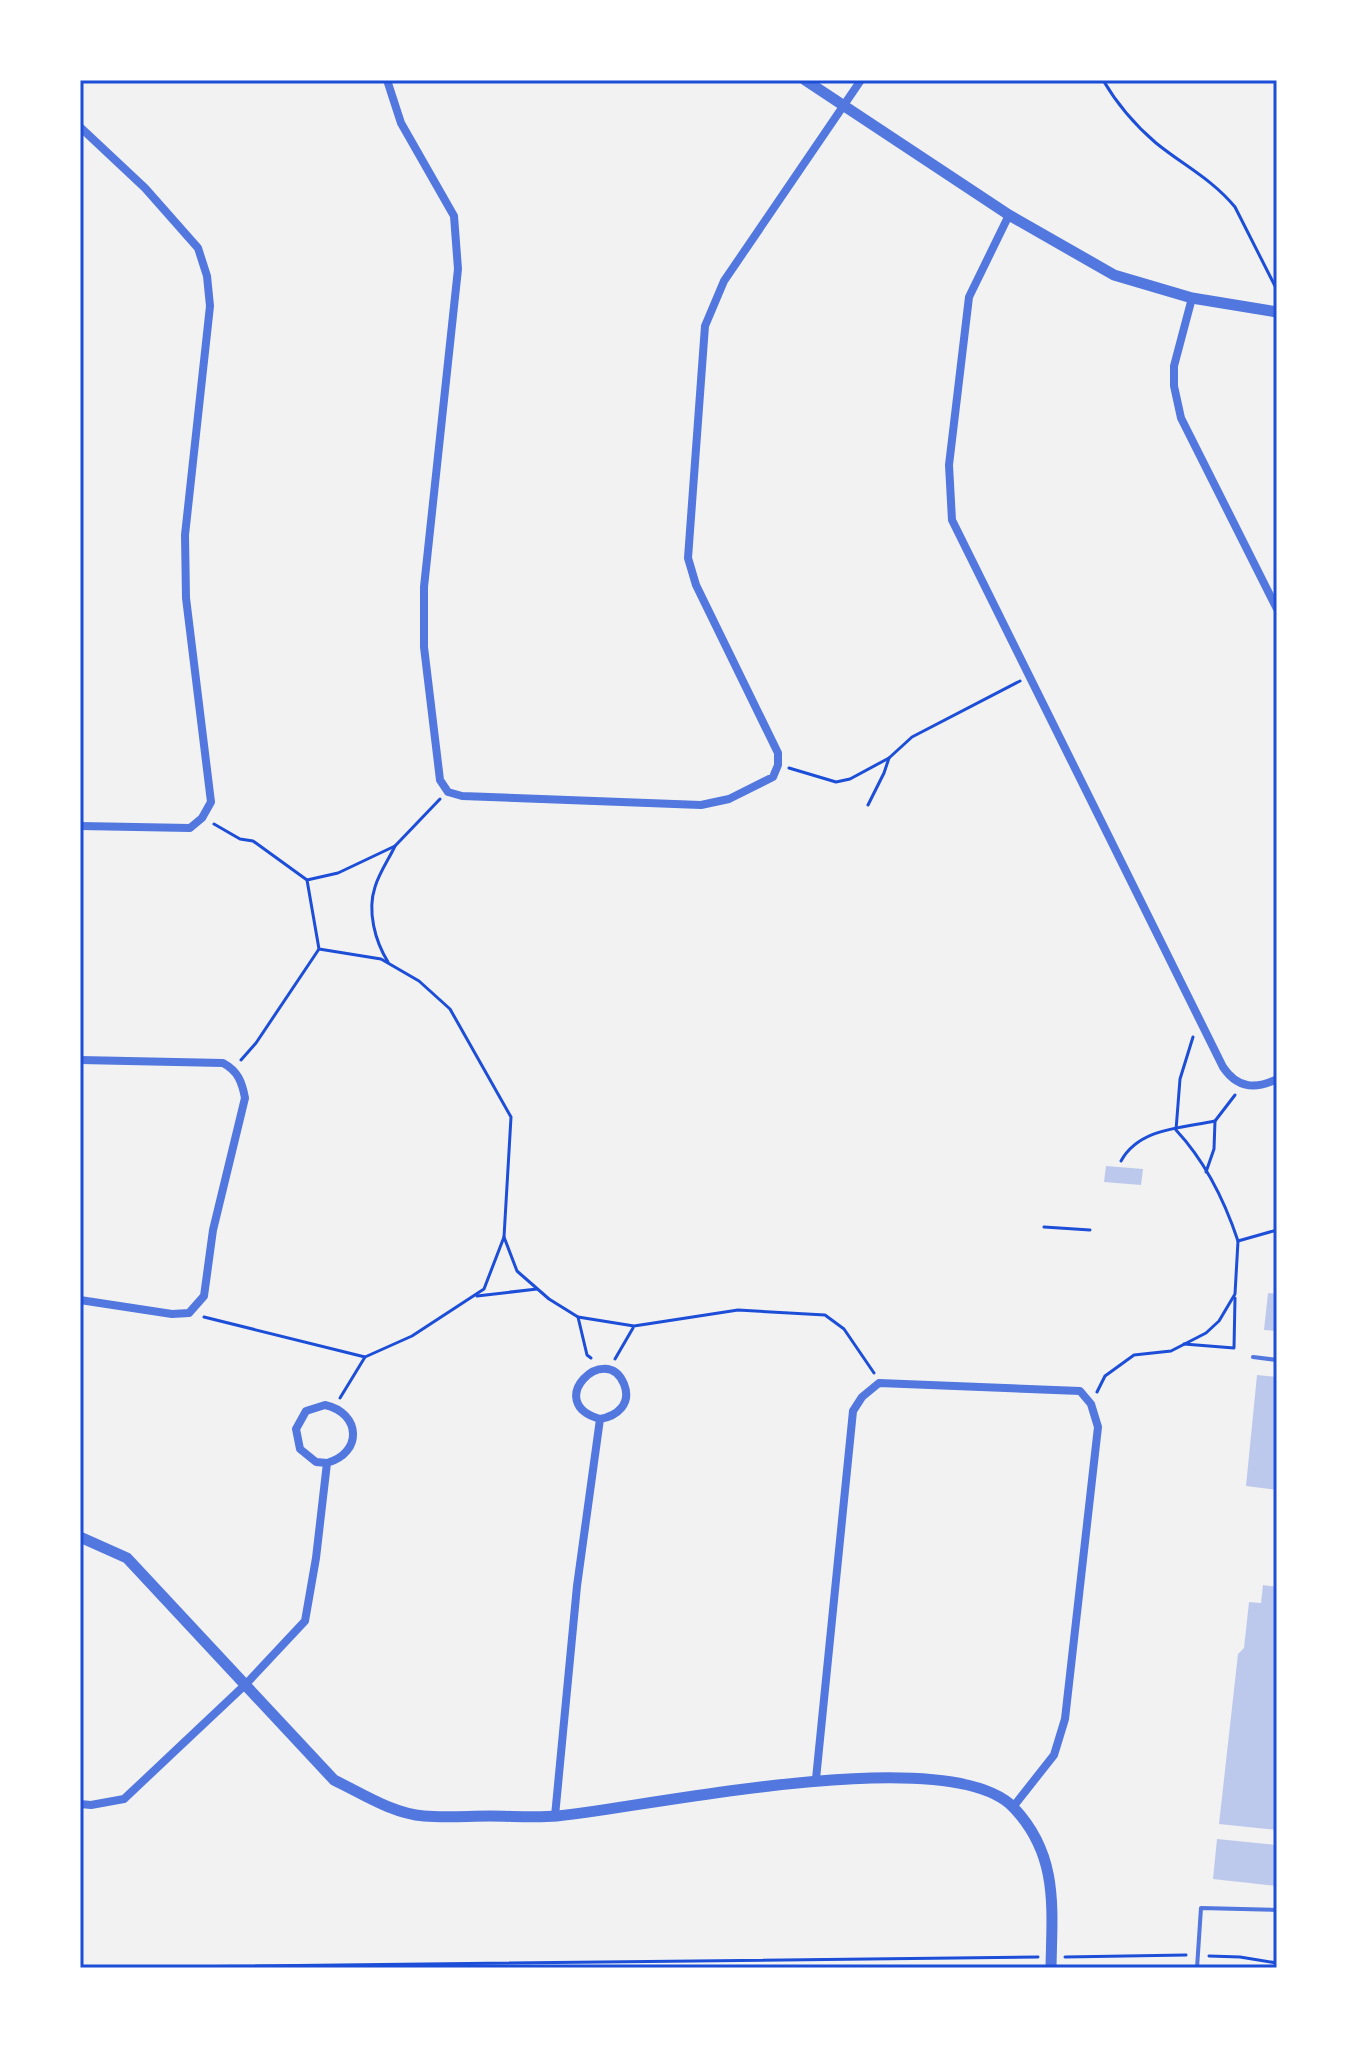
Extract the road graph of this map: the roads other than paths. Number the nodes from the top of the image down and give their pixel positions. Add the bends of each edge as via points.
1 (387, 80) edge
2 (805, 80) edge
3 (861, 80) edge
4 (843, 106) junction
5 (80, 127) edge
6 (1009, 215) junction
7 (1192, 298) junction
8 (1277, 312) edge
9 (1277, 609) edge
10 (80, 826) edge
11 (80, 1060) edge
12 (1277, 1079) edge
13 (80, 1300) edge
14 (1253, 1357) dead end
15 (1277, 1360) edge
16 (600, 1419) junction
17 (327, 1463) junction
18 (80, 1537) edge
19 (246, 1684) junction
20 (816, 1779) junction
21 (80, 1804) edge
22 (1013, 1807) junction
23 (555, 1816) junction
24 (1277, 1910) edge
25 (1051, 1968) edge
26 (1197, 1968) edge

1 - 4 street via 401,123 454,216 458,269 424,587 424,647 440,780 448,792 462,796 701,805 729,799 773,777 778,753 696,585 688,558 705,326 724,281
2 - 4 street
3 - 4 street
4 - 6 street
5 - 10 street via 198,248 207,276 210,306 185,535 186,598 211,802 190,828
6 - 7 street via 1114,275
6 - 12 street via 969,297 949,465 952,520 1225,1072 1242,1085
7 - 8 street
7 - 9 street via 1174,366 1181,418
11 - 13 street via 223,1063 242,1082 245,1098 213,1230 204,1296 189,1313 172,1314
14 - 15 lane
16 - 16 street via 613,1417 626,1397 624,1384 605,1369 586,1374 576,1392 583,1411
16 - 23 street via 577,1586
17 - 17 street via 344,1455 353,1438 350,1420 336,1407 315,1406 299,1419 300,1449 316,1462
17 - 19 street via 305,1621
18 - 19 street via 127,1558
19 - 21 street via 124,1799
19 - 23 street via 334,1780 379,1802 421,1816
20 - 22 street via 948,1780 985,1789
20 - 22 street via 853,1411 862,1397 879,1383 1080,1391 1091,1404 1098,1427 1065,1719 1054,1755
20 - 23 street
22 - 25 street via 1041,1846 1051,1882
24 - 26 lane via 1201,1908

